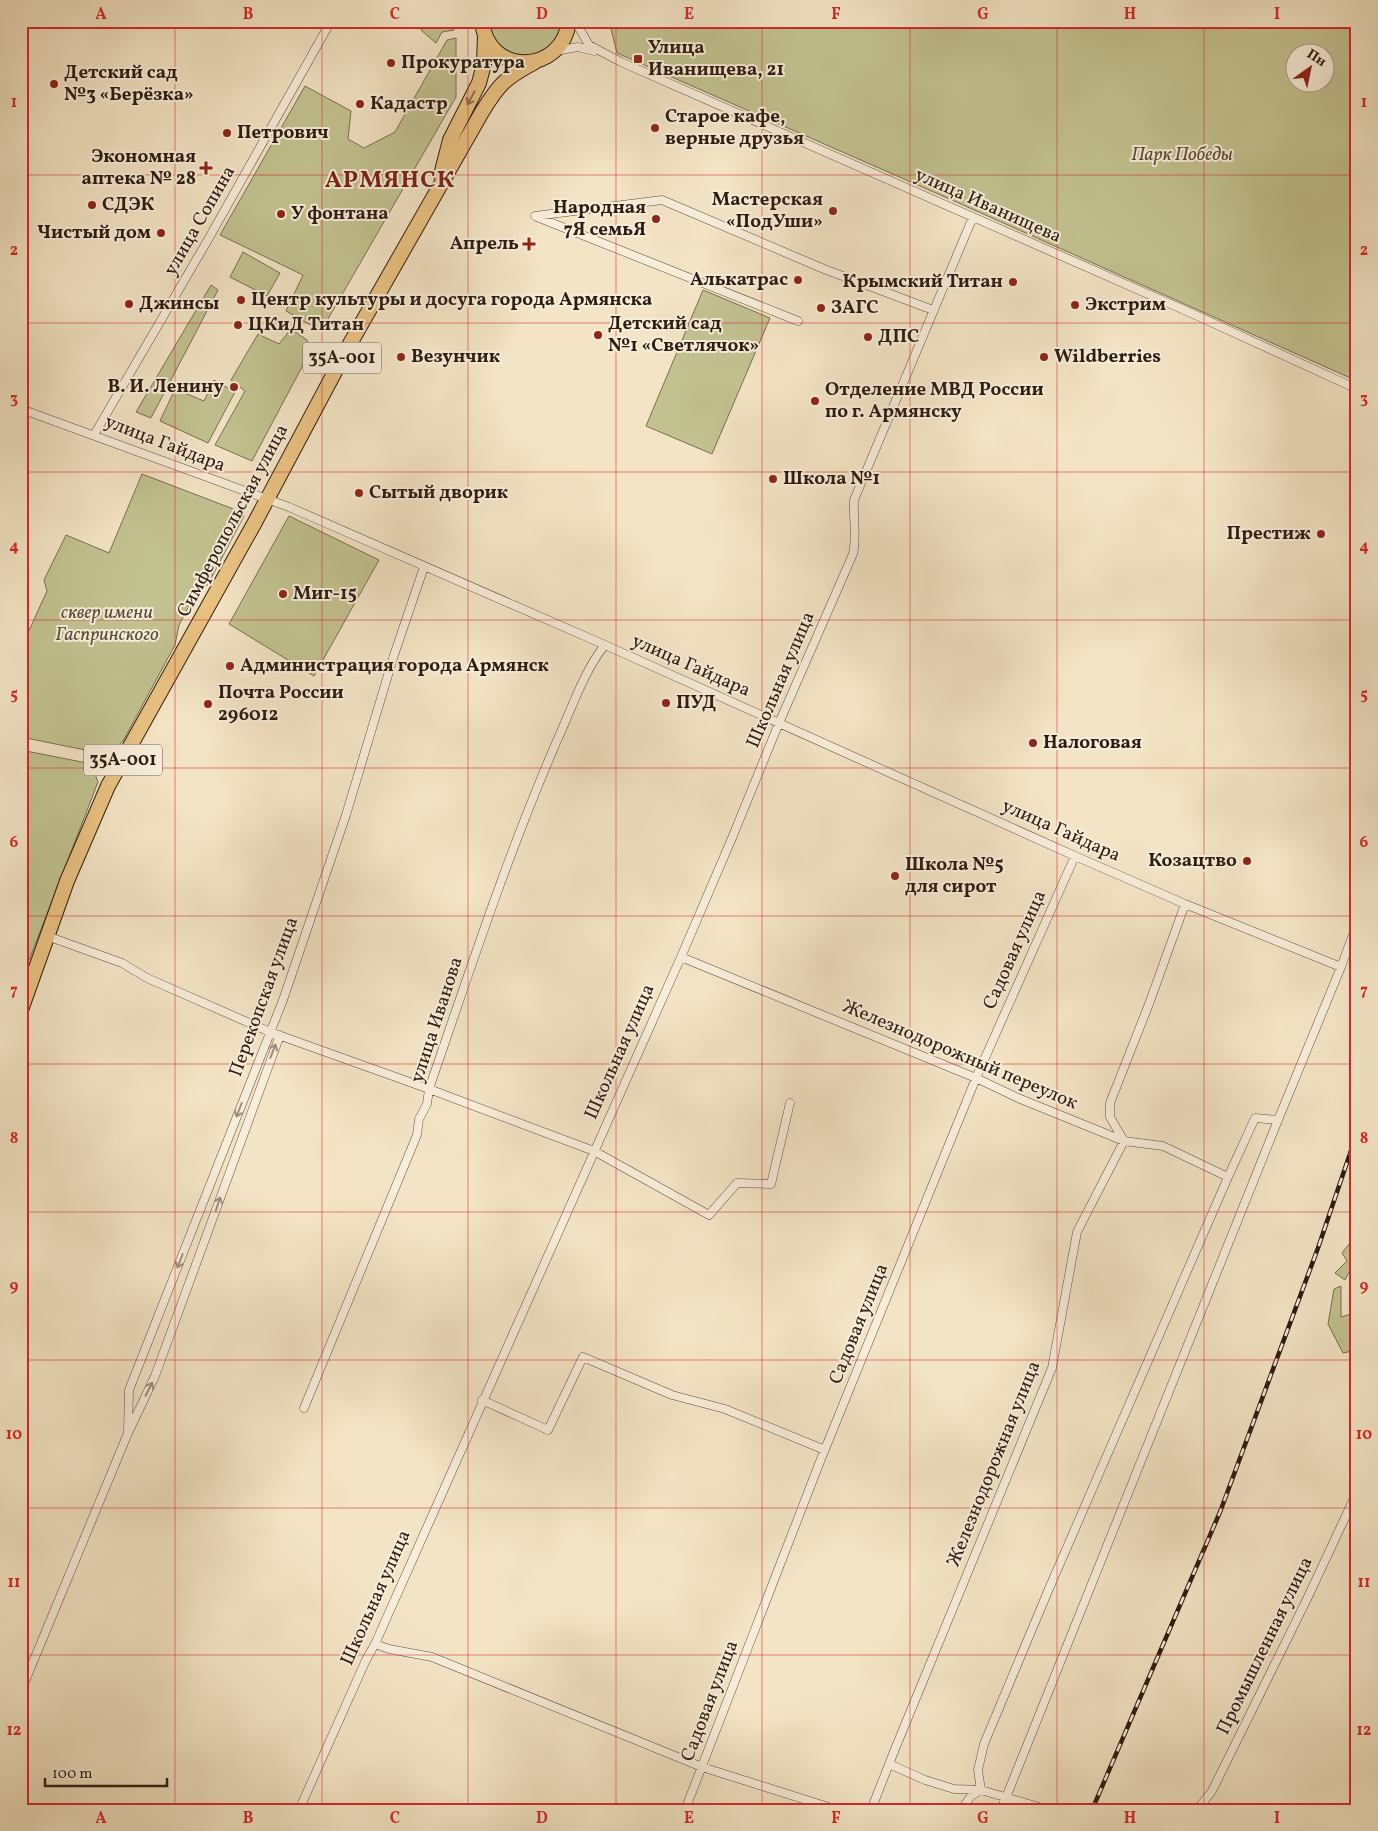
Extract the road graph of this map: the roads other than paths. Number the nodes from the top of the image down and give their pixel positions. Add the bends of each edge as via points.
1 (331, 21) edge
2 (569, 21) edge
3 (575, 21) edge
4 (483, 28) edge
5 (556, 51) junction
6 (605, 54) junction
7 (534, 62) junction
8 (435, 194) junction
9 (974, 217) junction
10 (933, 310) junction
11 (798, 321) dead end
12 (1357, 390) edge
13 (21, 409) edge
14 (94, 435) junction
15 (267, 498) junction
16 (424, 567) junction
17 (605, 645) junction
18 (779, 723) junction
19 (1075, 856) junction
20 (1185, 904) junction
21 (1357, 924) edge
22 (47, 936) junction
23 (681, 957) junction
24 (1342, 967) junction
25 (21, 1010) edge
26 (270, 1032) junction
27 (280, 1035) junction
28 (976, 1078) junction
29 (430, 1088) junction
30 (790, 1103) dead end
31 (1278, 1120) junction
32 (1124, 1141) junction
33 (594, 1151) junction
34 (1228, 1176) junction
35 (482, 1400) junction
36 (304, 1408) dead end
37 (128, 1433) junction
38 (825, 1450) junction
39 (1357, 1492) edge
40 (375, 1644) junction
41 (21, 1692) edge
42 (889, 1764) junction
43 (702, 1766) junction
44 (981, 1790) junction
45 (1007, 1796) junction
46 (299, 1810) edge
47 (685, 1810) edge
48 (838, 1810) edge
49 (871, 1810) edge
50 (961, 1810) edge
51 (1001, 1810) edge
52 (1049, 1810) edge
53 (1197, 1810) edge

1 - 14 street, улица Сопина
2 - 5 highway via 563,42
3 - 6 street, улица Иванищева via 590,45
4 - 7 highway, 35А-001 via 495,51 503,57 518,62
4 -> 8 highway, Симферопольская улица / 35А-001 via 484,64 479,83 450,140
5 - 6 street, улица Иванищева via 578,47
5 - 7 highway, 35А-001
6 - 9 street, улица Иванищева
7 - 8 highway, Симферопольская улица / 35А-001 via 510,75 494,91
8 - 15 highway, Симферопольская улица / 35А-001 via 347,348
9 - 10 street, Школьная улица
9 - 12 street, улица Иванищева
10 - 11 street via 824,269 662,200 535,216
10 - 18 street, Школьная улица via 854,500 856,544 853,554
13 - 14 street, улица Гайдара
14 - 15 street, улица Гайдара
15 - 16 street, улица Гайдара
15 - 22 highway, Симферопольская улица / 35А-001 via 108,786
16 - 17 street, улица Гайдара
16 - 26 street, Перекопская улица via 346,815 284,1000
17 - 18 street, улица Гайдара
17 - 29 street, улица Иванова via 579,691 529,806
18 - 19 street, улица Гайдара
18 - 23 street, Школьная улица
19 - 20 street, улица Гайдара
19 - 28 street, Садовая улица
20 - 24 street, улица Гайдара
20 - 32 street via 1110,1103 1110,1117
21 - 24 street
22 - 25 highway, Симферопольская улица / 35А-001
22 - 26 street via 122,963 147,978
23 - 28 street, Железнодорожный переулок
23 - 33 street, Школьная улица
24 - 31 street
26 - 27 street
26 -> 37 street, Перекопская улица via 129,1390
27 - 29 street
37 -> 27 street, Перекопская улица via 156,1376
28 - 32 street, Железнодорожный переулок
28 - 38 street, Садовая улица
29 - 33 street
29 - 36 street, улица Иванова via 417,1135
30 - 33 street, Школьная улица via 771,1184 737,1183 709,1215
31 - 34 street via 1255,1118
31 - 45 street
32 - 34 street, Железнодорожный переулок via 1163,1146
32 - 42 street, Железнодорожная улица via 1077,1232 1052,1368
33 - 35 street, Школьная улица
34 - 44 street via 984,1744 978,1770
35 - 38 street via 548,1430 583,1357 672,1395 725,1409
35 - 40 street, Школьная улица
37 - 41 street, Перекопская улица
38 - 43 street, Садовая улица
39 - 53 street, Промышленная улица via 1308,1599 1212,1791
40 - 43 street via 432,1657
40 - 46 street, Школьная улица
42 - 44 street via 954,1789
42 - 49 street, Железнодорожная улица
43 - 47 street, Садовая улица
43 - 48 street
44 - 45 street
44 - 50 street via 971,1796
45 - 51 street
45 - 52 street

